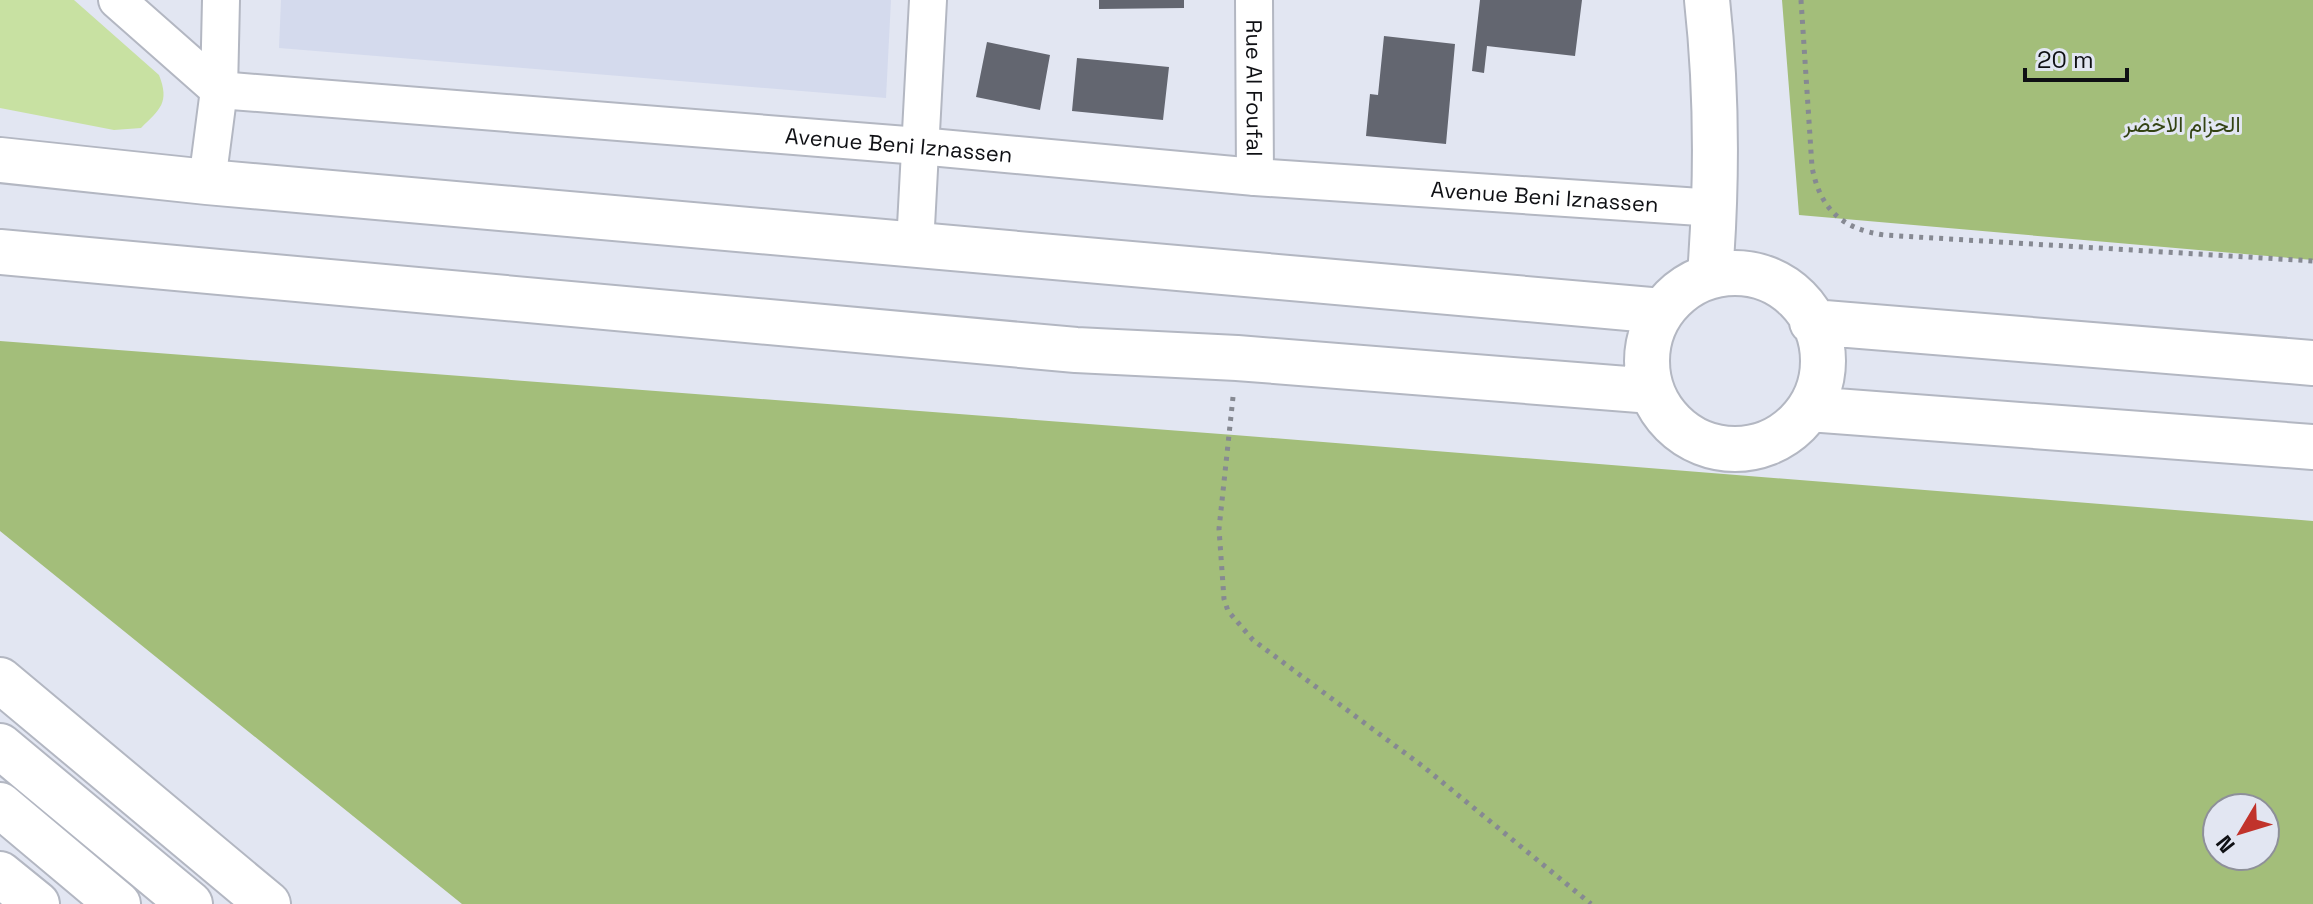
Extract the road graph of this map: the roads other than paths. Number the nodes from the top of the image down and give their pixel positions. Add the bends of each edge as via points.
1 (117, 0) edge
2 (221, 0) edge
3 (928, 0) edge
4 (1254, 0) edge
5 (1707, 0) edge
6 (219, 90) junction
7 (919, 146) junction
8 (0, 160) edge
9 (1255, 177) junction
10 (207, 182) junction
11 (1715, 208) junction
12 (915, 245) junction
13 (0, 252) edge
14 (1710, 275) junction
15 (1662, 311) junction
16 (1812, 322) junction
17 (2313, 363) edge
18 (1652, 391) junction
19 (1809, 409) junction
20 (2313, 447) edge
21 (0, 680) edge
22 (0, 746) edge
23 (0, 805) edge
24 (0, 874) edge
25 (37, 904) edge
26 (118, 904) edge
27 (190, 904) edge
28 (268, 904) edge

1 - 6 street
2 - 6 street
3 - 7 street
4 - 9 street, Rue Al Foufal
5 - 11 main road
6 - 7 street, Avenue Beni Iznassen
6 - 10 street
7 - 9 street, Avenue Beni Iznassen
7 - 12 street
8 - 10 main road
9 - 11 street, Avenue Beni Iznassen
10 - 12 main road
11 - 14 main road
12 - 15 main road
13 - 18 main road via 1076,350
14 - 15 main road via 1683,288
14 - 16 main road via 1740,272 1770,279 1796,296
15 - 18 main road via 1649,338 1646,365
16 - 17 main road
16 - 19 main road via 1822,366
18 - 19 main road via 1665,415 1684,433 1735,449 1761,445 1788,431
19 - 20 main road
21 - 28 main road
22 - 27 main road
23 - 26 main road
24 - 25 main road

